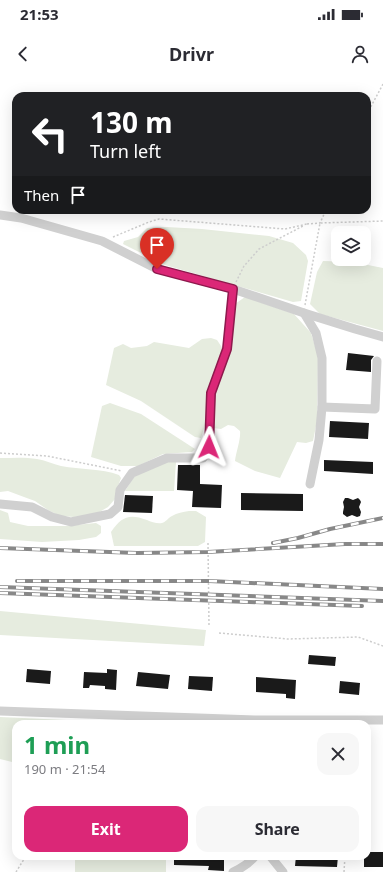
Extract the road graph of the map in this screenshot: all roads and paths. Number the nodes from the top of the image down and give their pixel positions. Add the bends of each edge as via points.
1 (383, 84) edge
2 (371, 106) edge
3 (324, 214) edge
4 (0, 215) edge
5 (383, 221) edge
6 (320, 223) junction
7 (307, 224) junction
8 (102, 241) junction
9 (233, 289) junction
10 (304, 313) junction
11 (383, 337) edge
12 (377, 361) dead end
13 (322, 407) junction
14 (0, 452) edge
15 (132, 473) junction
16 (310, 484) dead end
17 (0, 504) edge
18 (208, 543) dead end
19 (209, 625) dead end
20 (219, 633) dead end
21 (383, 646) edge
22 (0, 711) edge
23 (209, 720) edge
24 (371, 720) edge
25 (383, 720) edge
26 (24, 860) edge
27 (252, 860) edge
28 (273, 860) edge
29 (346, 860) edge
30 (16, 872) edge
31 (233, 872) edge
32 (283, 872) edge
33 (344, 872) edge

1 - 2 path
3 - 6 path
4 - 8 street via 21,218
5 - 6 path
6 - 7 path
6 - 10 path
7 - 8 path via 285,229 159,219
7 - 9 path via 259,249 244,266
8 - 9 street via 157,269
9 - 10 street
9 - 15 street via 227,349 211,393 209,447 203,458 167,458
10 - 11 street
10 - 13 street via 316,334 322,358
12 - 13 street via 376,409
13 - 16 street via 319,440
14 - 15 path via 47,456
15 - 17 street via 120,490 118,507 110,514 71,522 52,517 32,507
18 - 19 path
20 - 21 path via 288,639 358,637
22 - 23 street
24 - 25 street
26 - 30 path
27 - 31 street
28 - 32 street
29 - 33 path

